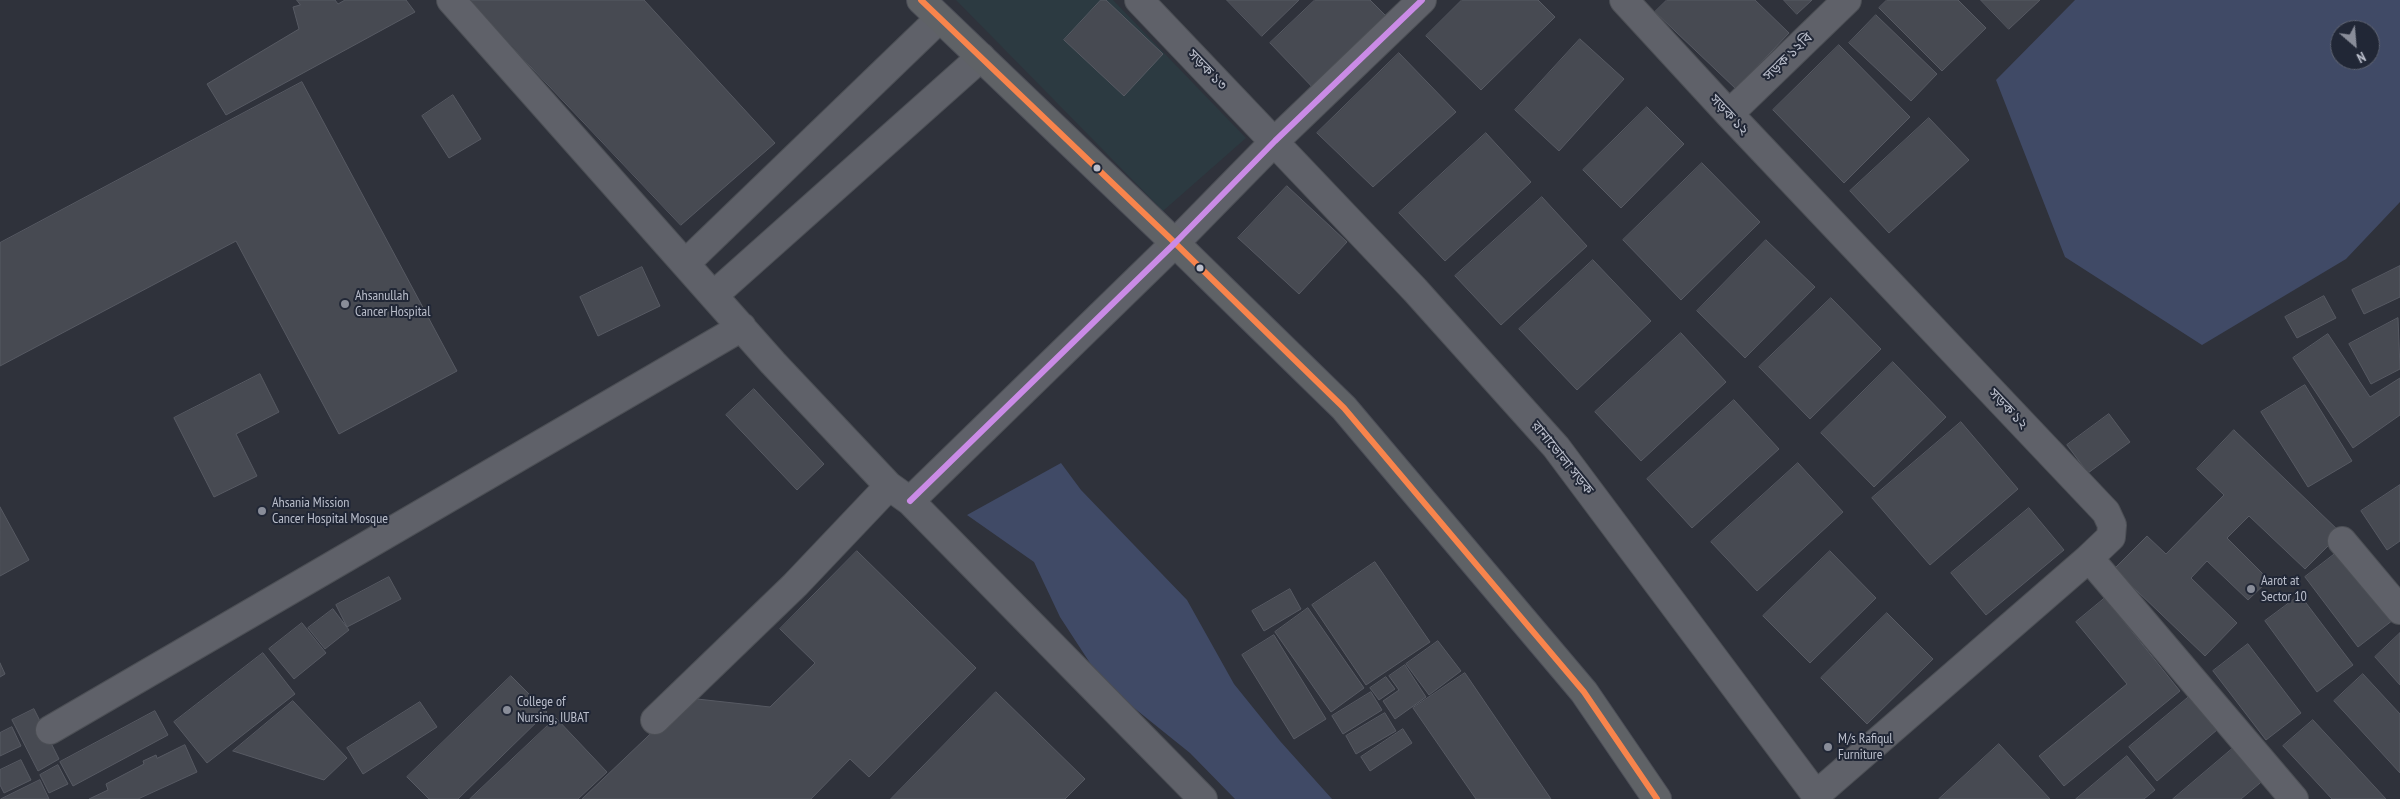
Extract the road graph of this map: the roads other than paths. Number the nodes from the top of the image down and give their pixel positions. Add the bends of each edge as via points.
1 (451, 0) edge
2 (1140, 0) edge
3 (1422, 0) edge
4 (1624, 0) edge
5 (1847, 0) edge
6 (930, 9) edge
7 (981, 57) junction
8 (1729, 114) junction
9 (1275, 141) junction
10 (1176, 243) junction
11 (686, 262) junction
12 (714, 295) junction
13 (742, 327) junction
14 (899, 494) junction
15 (2342, 541) dead end
16 (2088, 558) junction
17 (2400, 610) edge
18 (655, 720) dead end
19 (50, 730) dead end
20 (1818, 797) edge
21 (1203, 799) edge
22 (1656, 799) edge
23 (2294, 799) edge

1 - 11 street
2 - 9 street, সড়ক ১৩
3 - 9 street
4 - 8 street, সড়ক ১২
5 - 8 street, সড়ক ১২বি
6 - 7 highway
6 - 11 street
7 - 10 highway
7 - 12 street
8 - 16 street, সড়ক ১২ via 2106,512 2112,525 2111,536
9 - 10 street
9 - 20 street, রানাভোলা সড়ক via 1556,447
10 - 14 street
10 - 22 highway via 1344,408 1584,692
11 - 12 street
12 - 13 street
13 - 14 street
13 - 19 street
14 - 18 street via 795,585
14 - 21 street
15 - 17 street
16 - 20 street, সড়ক ১২
16 - 23 street

